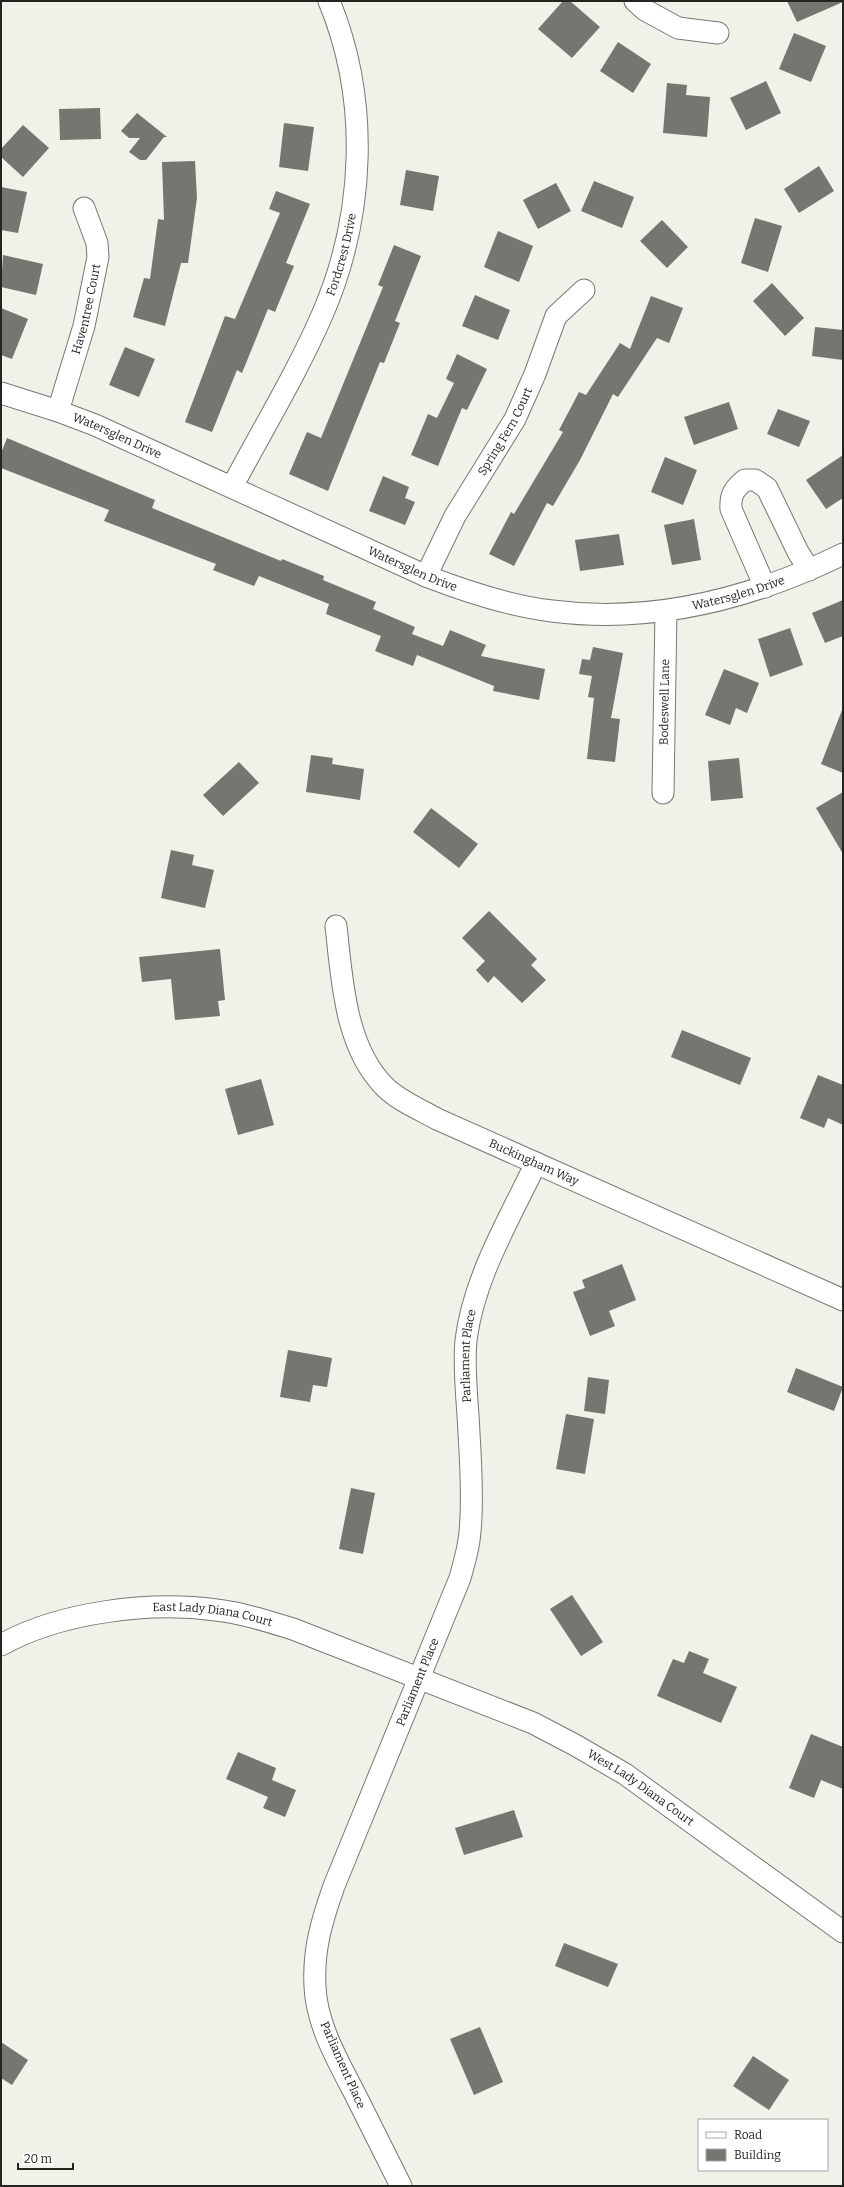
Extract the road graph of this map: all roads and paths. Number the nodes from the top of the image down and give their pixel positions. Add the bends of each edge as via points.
1 (329, 1) edge
2 (635, 1) edge
3 (718, 34) dead end
4 (84, 208) dead end
5 (584, 290) dead end
6 (1, 393) edge
7 (58, 411) junction
8 (232, 487) junction
9 (843, 554) edge
10 (809, 570) junction
11 (426, 576) junction
12 (765, 587) junction
13 (666, 611) junction
14 (663, 793) dead end
15 (336, 926) dead end
16 (536, 1164) junction
17 (843, 1300) edge
18 (1, 1645) edge
19 (419, 1678) junction
20 (843, 1932) edge
21 (401, 2186) edge

1 - 8 street, Fordcrest Drive via 349,65 356,113 358,158 350,222 336,280 323,313
2 - 3 street via 645,10 678,28
4 - 7 street, Haventree Court via 97,244 98,257 84,326
5 - 11 street, Spring Fern Court via 556,316 515,419 455,516
6 - 7 street, Watersglen Drive
7 - 8 street, Watersglen Drive
8 - 11 street, Watersglen Drive
9 - 10 street, Watersglen Drive
10 - 12 street, Watersglen Drive
10 - 12 street via 767,488 755,480 745,480 734,489 730,500 731,510
11 - 13 street, Watersglen Drive via 465,591 552,611 609,614
12 - 13 street, Watersglen Drive
13 - 14 street, Bodeswell Lane
15 - 16 street, Buckingham Way via 349,1014 355,1038 370,1069 386,1088 415,1107
16 - 17 street, Buckingham Way
16 - 19 street, Parliament Place via 482,1277 471,1308 466,1341 465,1389 469,1434 469,1545 460,1578
18 - 19 street, East Lady Diana Court via 88,1614 120,1610 215,1610 293,1628
19 - 20 street, West Lady Diana Court via 533,1723 602,1760
19 - 21 street, Parliament Place via 332,1892 320,1925 315,1957 315,1987 321,2019 340,2064

